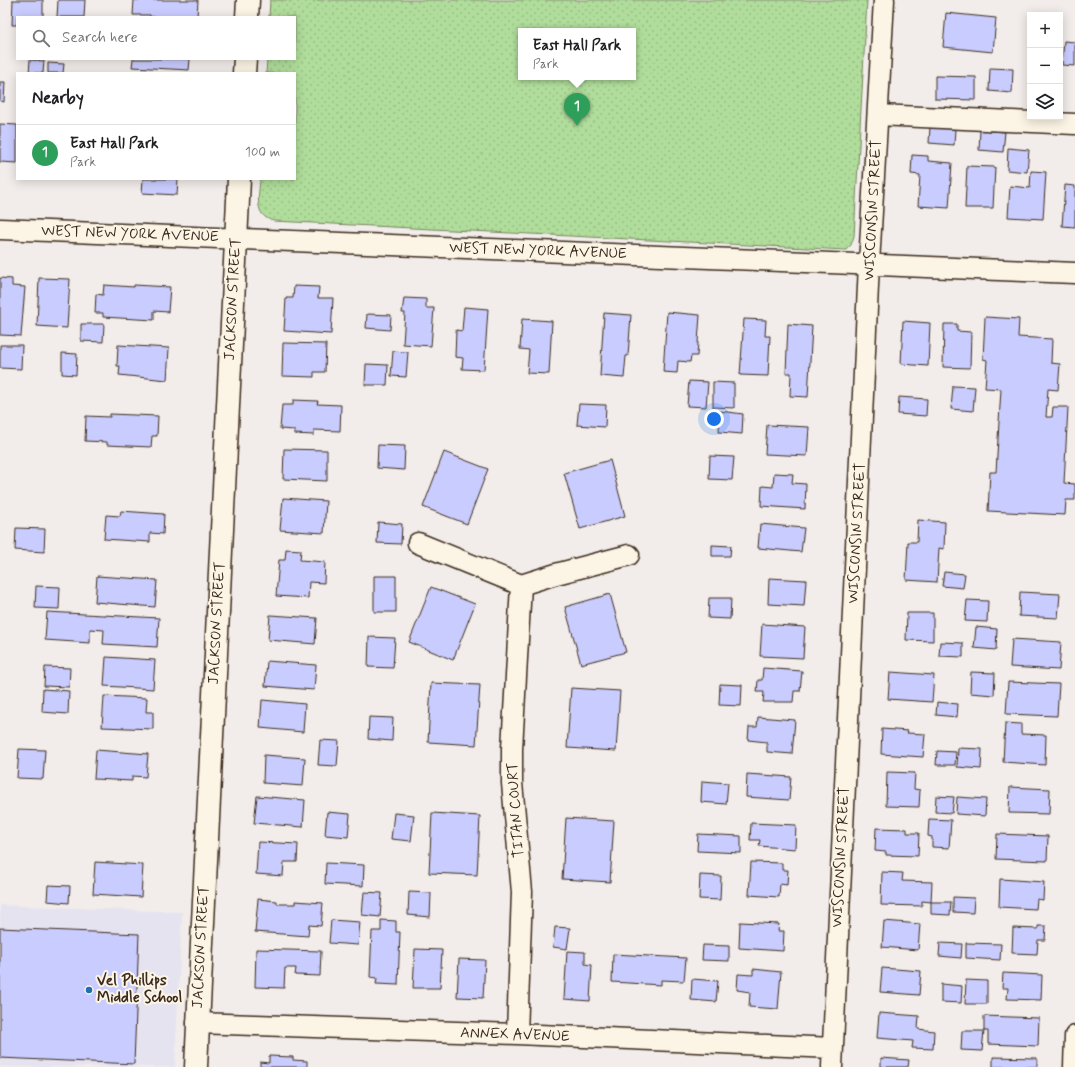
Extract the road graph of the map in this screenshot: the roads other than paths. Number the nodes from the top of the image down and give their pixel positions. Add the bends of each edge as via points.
1 (248, 0) edge
2 (884, 0) edge
3 (247, 16) edge
4 (245, 60) edge
5 (244, 72) edge
6 (878, 115) junction
7 (1075, 124) edge
8 (239, 180) edge
9 (0, 229) edge
10 (236, 239) junction
11 (869, 264) junction
12 (1075, 273) edge
13 (418, 543) dead end
14 (629, 555) dead end
15 (521, 585) junction
16 (197, 1023) junction
17 (517, 1034) junction
18 (1075, 1036) edge
19 (832, 1058) edge
20 (196, 1067) edge
21 (1074, 1067) edge

1 - 3 main road
2 - 6 street, WISCONSIN STREET
4 - 5 main road
6 - 7 street
6 - 11 street, WISCONSIN STREET
8 - 10 main road, JACKSON STREET
9 - 10 street, WEST NEW YORK AVENUE
10 - 11 street, WEST NEW YORK AVENUE
10 - 16 main road, JACKSON STREET
11 - 12 street, WEST NEW YORK AVENUE
11 - 19 street, WISCONSIN STREET
13 - 15 street
14 - 15 street
15 - 17 street, TITAN COURT via 512,749 512,783 522,892
16 - 17 street, ANNEX AVENUE
16 - 20 main road, JACKSON STREET
17 - 19 street, ANNEX AVENUE
18 - 21 street

